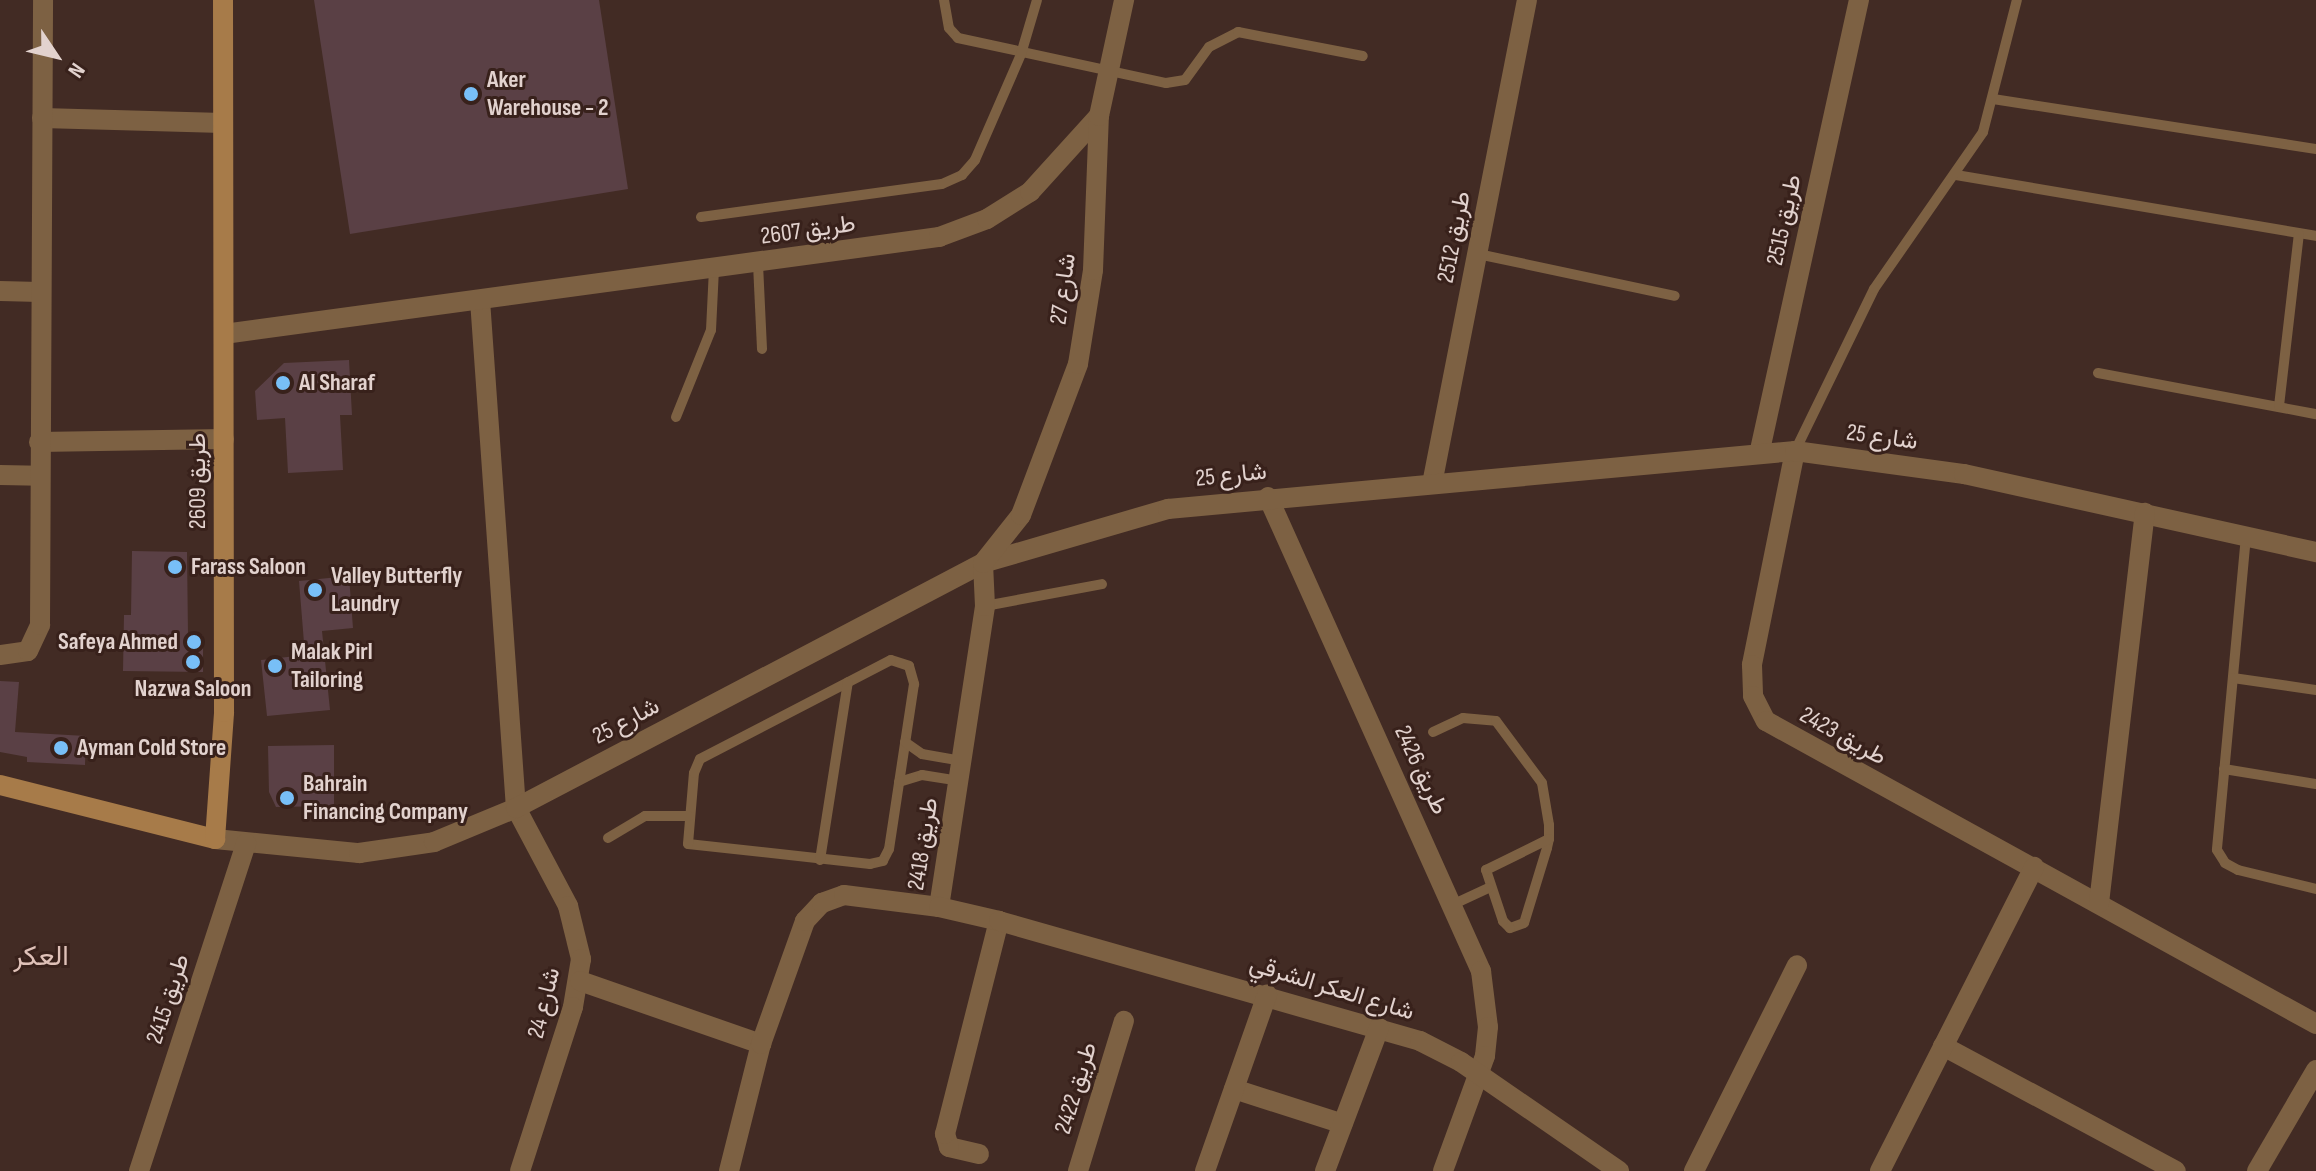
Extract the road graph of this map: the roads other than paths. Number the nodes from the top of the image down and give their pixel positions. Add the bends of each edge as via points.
1 (43, 0) edge
2 (223, 0) edge
3 (944, 0) edge
4 (1037, 0) edge
5 (1124, 0) edge
6 (1527, 0) edge
7 (1859, 0) edge
8 (2017, 0) edge
9 (1021, 54) junction
10 (1363, 56) dead end
11 (1107, 72) junction
12 (1993, 99) junction
13 (1099, 116) junction
14 (42, 118) junction
15 (223, 123) junction
16 (2316, 149) edge
17 (1956, 175) junction
18 (701, 217) dead end
19 (2299, 234) junction
20 (2316, 236) edge
21 (1478, 254) junction
22 (758, 264) junction
23 (714, 269) junction
24 (0, 291) edge
25 (40, 292) junction
26 (1675, 296) dead end
27 (480, 300) junction
28 (224, 334) junction
29 (762, 349) dead end
30 (2098, 373) dead end
31 (2279, 406) junction
32 (2316, 414) edge
33 (676, 417) dead end
34 (224, 439) junction
35 (39, 442) junction
36 (1760, 450) junction
37 (1795, 451) junction
38 (0, 475) edge
39 (39, 476) junction
40 (1432, 484) junction
41 (1268, 497) junction
42 (2145, 513) junction
43 (2246, 534) junction
44 (2316, 552) edge
45 (983, 563) junction
46 (1102, 584) dead end
47 (985, 606) junction
48 (0, 655) edge
49 (2233, 678) junction
50 (848, 682) junction
51 (2316, 690) edge
52 (1433, 732) dead end
53 (905, 742) junction
54 (2224, 769) junction
55 (960, 771) junction
56 (899, 782) junction
57 (2316, 784) edge
58 (0, 785) edge
59 (516, 808) junction
60 (689, 816) junction
61 (608, 838) dead end
62 (215, 839) junction
63 (1549, 839) junction
64 (246, 843) junction
65 (820, 860) junction
66 (2034, 867) junction
67 (1489, 888) junction
68 (2316, 889) edge
69 (2099, 903) junction
70 (1454, 904) junction
71 (939, 907) junction
72 (999, 921) junction
73 (1797, 965) dead end
74 (580, 981) junction
75 (1267, 995) junction
76 (1124, 1021) dead end
77 (2316, 1024) edge
78 (1379, 1028) junction
79 (761, 1044) junction
80 (1943, 1046) junction
81 (2316, 1070) edge
82 (1480, 1074) junction
83 (1234, 1089) junction
84 (1343, 1124) junction
85 (979, 1154) dead end
86 (139, 1171) edge
87 (520, 1171) edge
88 (729, 1171) edge
89 (1078, 1171) edge
90 (1205, 1171) edge
91 (1325, 1171) edge
92 (1443, 1171) edge
93 (1619, 1171) edge
94 (1694, 1171) edge
95 (1880, 1171) edge
96 (2176, 1171) edge
97 (2257, 1171) edge

1 - 14 street
2 - 15 street, طريق 2609
3 - 9 lane via 949,28 958,38
4 - 9 lane
5 - 11 street, شارع 27
6 - 21 street, طريق 2512
7 - 36 street, طريق 2515
8 - 12 lane
9 - 11 lane
9 - 18 lane via 975,160 953,181
10 - 11 lane via 1238,32 1217,40 1191,76 1176,83
11 - 13 street, شارع 27
12 - 16 lane
12 - 17 lane via 1983,132
13 - 22 street, طريق 2607 via 1049,175 987,219 927,239
13 - 45 street, شارع 27 via 1093,270 1078,364 1021,515
14 - 15 street
14 - 25 street
15 - 28 street, طريق 2609
17 - 19 lane
17 - 37 lane via 1924,212 1874,289
19 - 20 lane
19 - 31 lane
21 - 26 lane
21 - 40 street, طريق 2512
22 - 23 street, طريق 2607
22 - 29 lane
23 - 27 street, طريق 2607
23 - 33 lane via 711,330
24 - 25 street
25 - 35 street
27 - 28 street, طريق 2607
27 - 59 street
28 - 34 street, طريق 2609
30 - 31 lane
31 - 32 lane
34 - 35 street
34 - 62 street, طريق 2609 via 224,712
35 - 39 street
36 - 37 street, شارع 25
36 - 40 street, شارع 25
37 - 42 street, شارع 25 via 1964,474
37 - 66 street, طريق 2423 via 1752,665 1753,696 1766,721
38 - 39 street
39 - 48 street via 40,625 34,644 20,656
40 - 41 street, شارع 25
41 - 45 street, شارع 25 via 1168,509
41 - 70 street, طريق 2426
42 - 43 street, شارع 25
42 - 69 street
43 - 44 street, شارع 25
43 - 49 lane
45 - 47 street, طريق 2418
45 - 59 street, شارع 25
46 - 47 lane
47 - 55 street, طريق 2418
49 - 51 lane
49 - 54 lane
50 - 53 lane via 891,660 909,666 914,684
50 - 60 lane via 700,759
50 - 65 lane
52 - 63 lane via 1474,716 1505,728 1542,783
53 - 55 lane
53 - 56 lane
54 - 57 lane
54 - 68 lane via 2216,843 2220,857 2238,870
55 - 56 lane
55 - 71 street, طريق 2418
56 - 65 lane via 883,861
58 - 62 street
59 - 64 street, شارع 25 via 434,842 395,850 359,853
59 - 74 street, شارع 24 via 568,906 577,932
60 - 61 lane via 645,816
60 - 65 lane via 686,836 691,847
62 - 64 street, شارع 25
63 - 67 lane via 1492,863 1485,874
63 - 67 lane via 1520,927 1506,925
64 - 86 street, طريق 2415
66 - 69 street, طريق 2423
66 - 80 street
67 - 70 lane
69 - 77 street, طريق 2423
70 - 82 street, طريق 2426 via 1487,999
71 - 72 street, شارع العكر الشرقي
71 - 79 street, طريق 2418 via 844,895 822,903 805,921
72 - 75 street, شارع العكر الشرقي
72 - 85 street via 944,1139 949,1147
73 - 94 street
74 - 79 street
74 - 87 street, شارع 24
75 - 78 street, شارع العكر الشرقي
75 - 83 street
76 - 89 street, طريق 2422
78 - 82 street, شارع العكر الشرقي via 1441,1051
78 - 84 street
79 - 88 street, طريق 2418
80 - 95 street
80 - 96 street
81 - 97 street
82 - 92 street, طريق 2426
82 - 93 street, شارع العكر الشرقي
83 - 84 street
83 - 90 street
84 - 91 street

